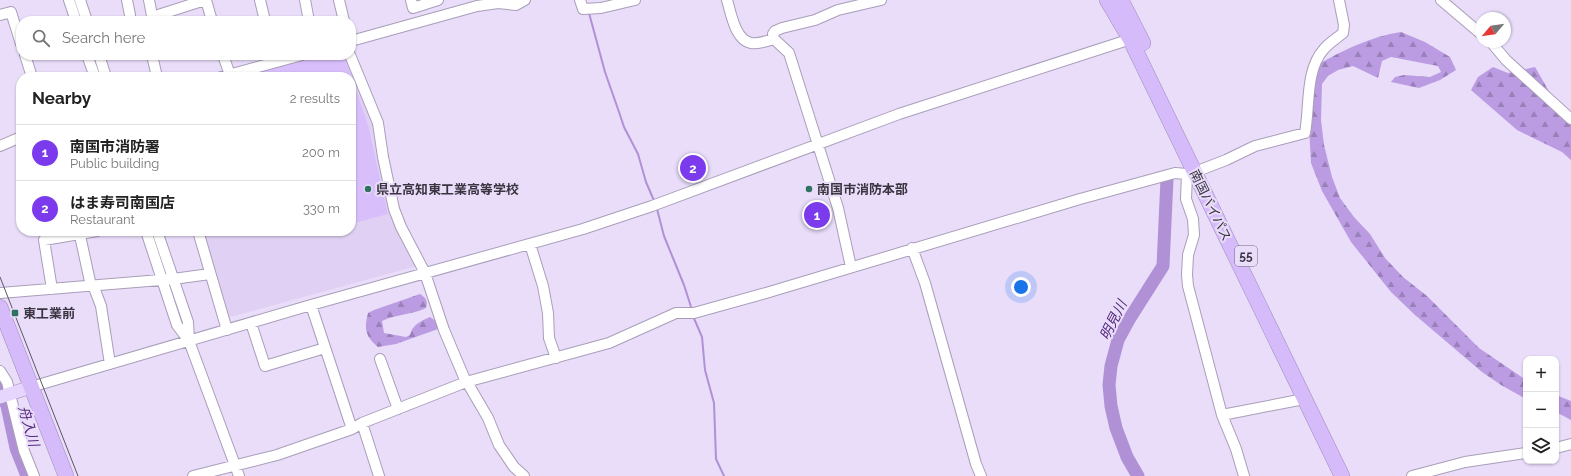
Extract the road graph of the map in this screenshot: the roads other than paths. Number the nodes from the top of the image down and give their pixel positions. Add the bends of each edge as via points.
1 (69, 0) edge
2 (80, 0) edge
3 (127, 0) edge
4 (149, 0) edge
5 (205, 0) edge
6 (260, 0) edge
7 (305, 0) edge
8 (339, 0) edge
9 (411, 0) edge
10 (438, 0) edge
11 (525, 0) edge
12 (580, 0) edge
13 (635, 0) edge
14 (727, 0) edge
15 (881, 0) edge
16 (1107, 0) edge
17 (1121, 0) edge
18 (1339, 0) edge
19 (1441, 0) edge
20 (593, 4) edge
21 (0, 15) edge
22 (130, 15) dead end
23 (74, 16) edge
24 (85, 16) edge
25 (152, 16) edge
26 (161, 16) edge
27 (210, 16) edge
28 (264, 16) edge
29 (308, 16) edge
30 (343, 16) edge
31 (16, 29) edge
32 (1475, 29) edge
33 (1135, 37) junction
34 (774, 39) junction
35 (356, 41) edge
36 (1495, 48) edge
37 (27, 60) edge
38 (89, 60) edge
39 (100, 60) edge
40 (153, 60) edge
41 (224, 60) edge
42 (271, 60) edge
43 (352, 60) edge
44 (30, 72) edge
45 (93, 72) edge
46 (104, 72) edge
47 (156, 72) edge
48 (225, 72) edge
49 (237, 72) edge
50 (1571, 119) edge
51 (16, 139) edge
52 (818, 144) junction
53 (0, 146) edge
54 (1195, 171) junction
55 (64, 236) edge
56 (80, 236) edge
57 (148, 236) edge
58 (159, 236) edge
59 (199, 236) edge
60 (530, 244) junction
61 (912, 248) junction
62 (851, 267) junction
63 (425, 273) junction
64 (210, 274) junction
65 (173, 279) junction
66 (162, 280) junction
67 (92, 286) junction
68 (52, 289) junction
69 (0, 293) edge
70 (311, 305) junction
71 (0, 307) edge
72 (251, 323) junction
73 (227, 330) junction
74 (189, 341) junction
75 (325, 348) junction
76 (556, 358) junction
77 (380, 359) dead end
78 (110, 364) junction
79 (0, 371) edge
80 (466, 382) junction
81 (31, 387) junction
82 (6, 395) edge
83 (1304, 398) junction
84 (398, 409) junction
85 (1222, 415) junction
86 (362, 424) junction
87 (352, 429) junction
88 (1571, 444) edge
89 (1559, 447) edge
90 (1523, 453) edge
91 (236, 465) junction
92 (34, 476) edge
93 (66, 476) edge
94 (193, 476) edge
95 (239, 476) edge
96 (379, 476) edge
97 (524, 476) edge
98 (981, 476) edge
99 (1244, 476) edge
100 (1342, 476) edge
101 (1352, 476) edge
102 (1412, 476) edge

1 - 23 street
2 - 24 street
3 - 22 street
4 - 25 street
5 - 26 street
5 - 27 street
6 - 28 street
7 - 29 street
8 - 30 street
9 - 10 street via 413,8
11 - 35 street via 516,5 498,3 477,6
12 - 20 street via 583,9
13 - 20 street
14 - 34 street via 742,39 758,43
15 - 34 street via 838,10 815,20 782,28 775,32
16 - 33 highway, 南国バイパス / 55
17 - 33 highway, 南国バイパス / 55
18 - 54 street via 1343,33 1323,50 1314,65 1305,133 1256,146
19 - 32 street
21 - 31 street via 10,12
33 - 52 street via 899,114
33 - 54 highway, 南国バイパス / 55
34 - 52 street via 789,53
36 - 50 street
37 - 44 street
38 - 45 street
39 - 46 street
40 - 47 street
41 - 48 street
42 - 49 street
43 - 63 street via 378,123 394,209
51 - 53 street
52 - 60 street via 655,204
52 - 62 street via 838,208
54 - 61 street via 1174,173
54 - 83 highway, 南国バイパス / 55
54 - 85 street via 1186,199 1193,219 1194,235 1188,255 1188,286
54 - 101 highway, 南国バイパス / 55
55 - 68 street via 44,240
56 - 67 street
57 - 66 street
58 - 65 street
59 - 64 street
60 - 63 street
60 - 76 street via 543,286 549,338
61 - 62 street
61 - 98 street via 925,283
62 - 76 street via 693,313 676,313 609,343
63 - 70 street
63 - 80 street via 444,330
64 - 65 street
64 - 73 street
65 - 66 street
65 - 74 street via 188,322
66 - 67 street
66 - 74 street via 177,325
67 - 68 street
67 - 78 street via 101,306
68 - 69 street
70 - 72 street
70 - 75 street
71 - 81 highway
72 - 73 street
72 - 75 street via 265,366
73 - 74 street
74 - 78 street
74 - 91 street
75 - 87 street
76 - 80 street
77 - 84 street
78 - 81 street
79 - 82 street via 7,382
80 - 84 street
80 - 97 street via 488,418 499,445 514,467
81 - 82 main road
81 - 93 highway
82 - 92 street
83 - 85 street
83 - 100 highway, 南国バイパス / 55
84 - 86 street
85 - 99 street
86 - 87 street
86 - 96 street
87 - 91 street via 277,455
88 - 89 street
90 - 102 street via 1465,462
91 - 94 street
91 - 95 street

